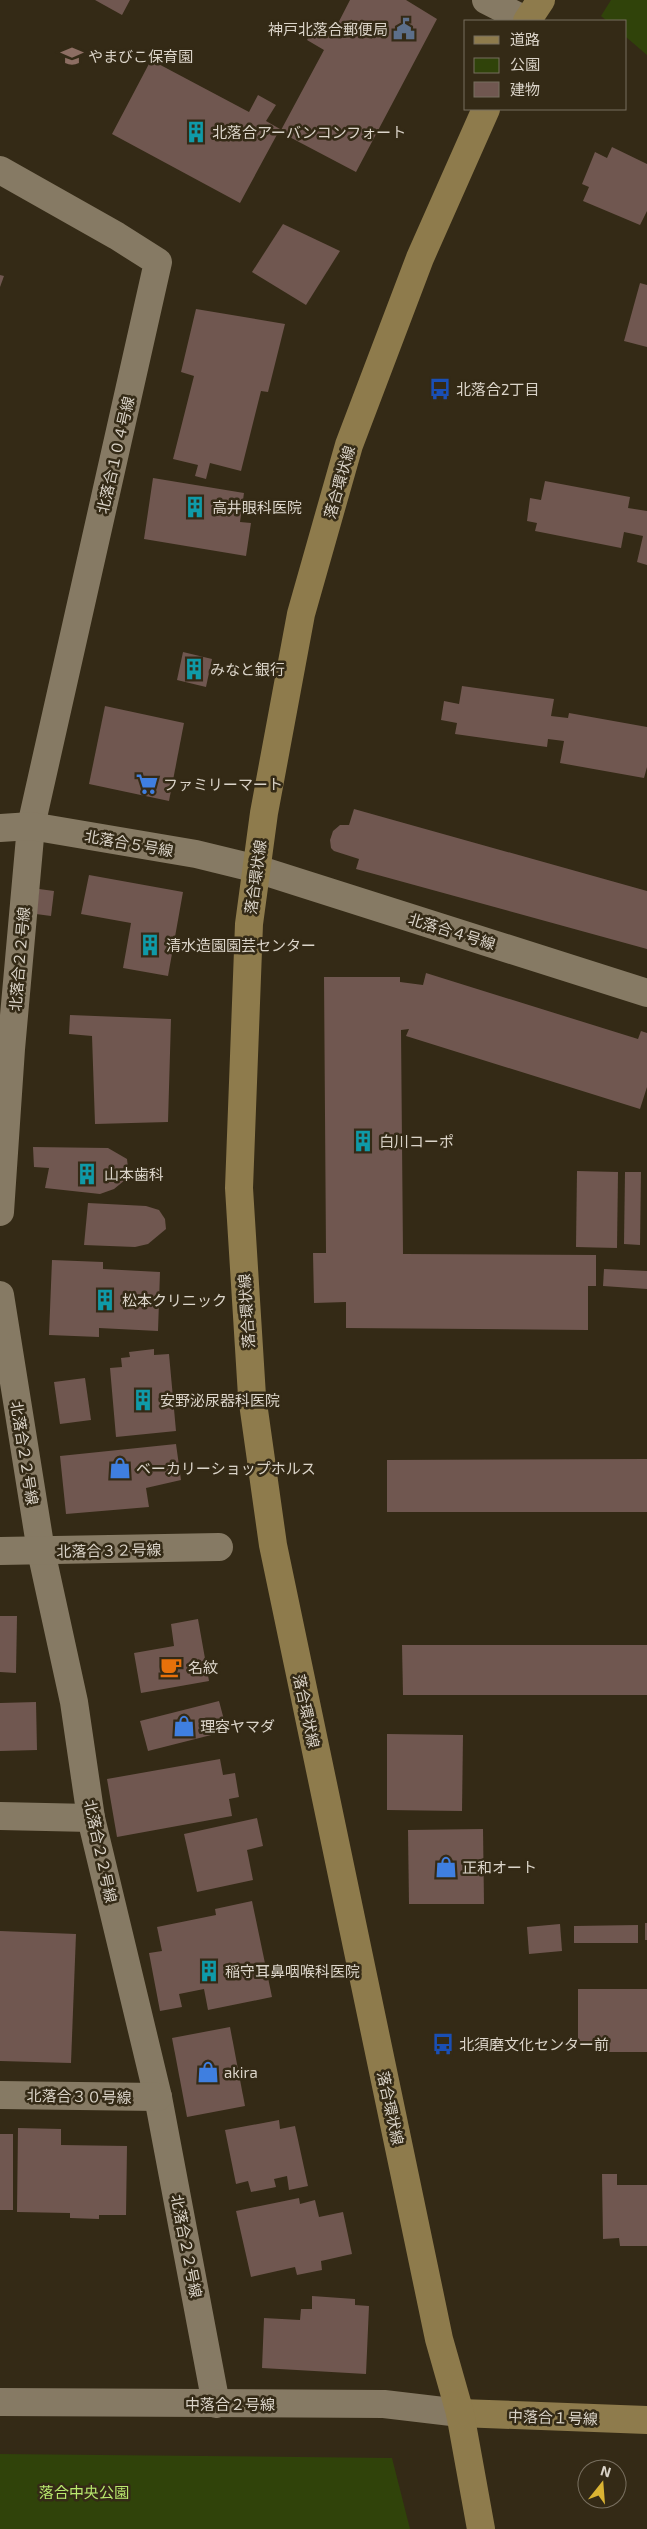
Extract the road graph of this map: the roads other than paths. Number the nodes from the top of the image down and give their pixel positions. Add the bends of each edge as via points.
1 (486, 0) edge
2 (541, 0) edge
3 (525, 20) edge
4 (528, 20) edge
5 (486, 110) edge
6 (0, 170) edge
7 (31, 826) junction
8 (0, 828) edge
9 (257, 868) junction
10 (647, 993) edge
11 (0, 1212) edge
12 (0, 1295) edge
13 (219, 1548) dead end
14 (0, 1550) edge
15 (41, 1551) junction
16 (0, 1816) edge
17 (92, 1818) junction
18 (0, 2095) edge
19 (158, 2097) junction
20 (0, 2402) edge
21 (216, 2404) junction
22 (460, 2413) junction
23 (647, 2420) edge
24 (481, 2529) edge

1 - 3 street
2 - 4 street
5 - 9 street, 落合環状線 via 420,258 349,445 301,614
6 - 7 street, 北落合１０４号線 via 158,262
7 - 8 street, 北落合５号線
7 - 9 street, 北落合５号線 via 196,854
7 - 11 street, 北落合２２号線
9 - 10 street, 北落合４号線
9 - 22 street, 落合環状線 via 249,924 239,1188 252,1396 273,1545 439,2339
12 - 15 street, 北落合２２号線
13 - 15 street, 北落合３２号線
14 - 15 street, 北落合３２号線
15 - 17 street, 北落合２２号線 via 74,1702
16 - 17 street
17 - 19 street, 北落合２２号線
18 - 19 street, 北落合３０号線
19 - 21 street, 北落合２２号線
20 - 21 street, 中落合２号線
21 - 22 street, 中落合２号線 via 384,2404
22 - 23 street, 中落合１号線
22 - 24 street, 落合環状線

